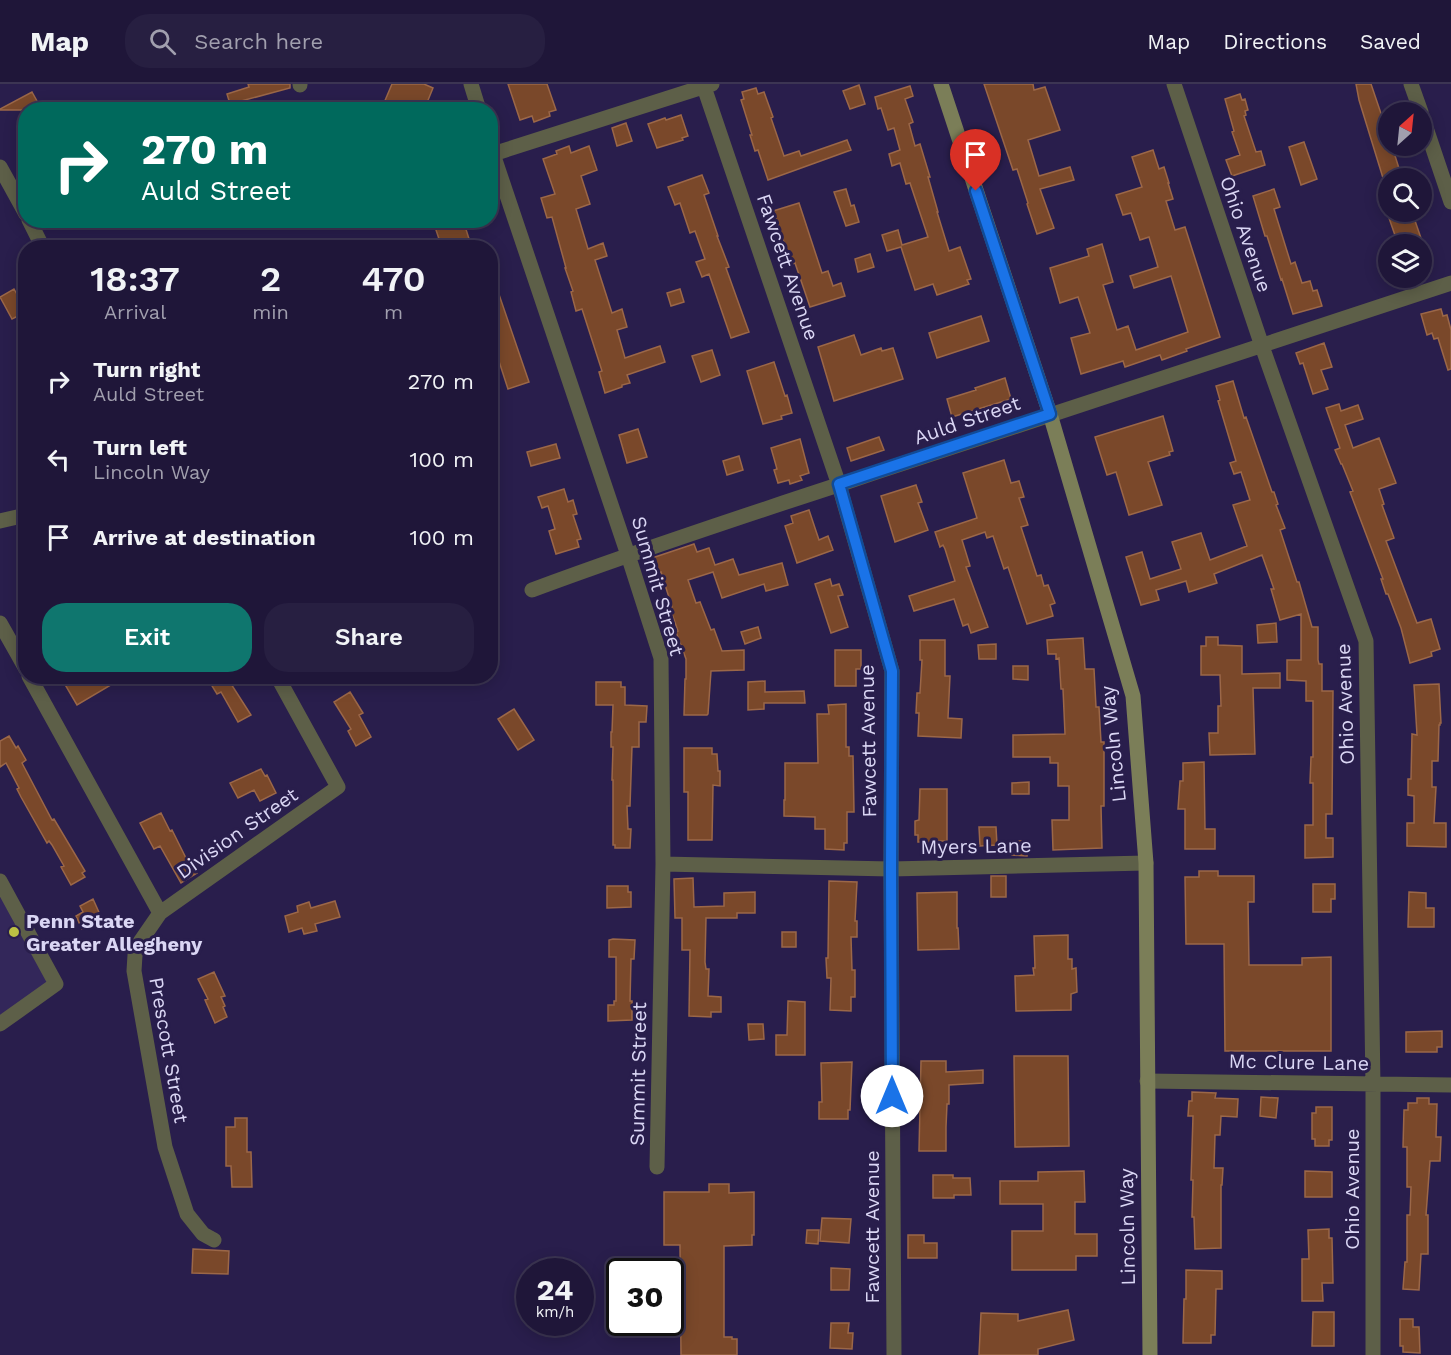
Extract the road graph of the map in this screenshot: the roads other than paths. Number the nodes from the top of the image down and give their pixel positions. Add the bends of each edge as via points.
1 (471, 84) edge
2 (941, 84) edge
3 (1174, 84) edge
4 (1411, 84) edge
5 (706, 85) edge
6 (477, 102) edge
7 (1417, 102) edge
8 (1432, 146) edge
9 (498, 147) edge
10 (0, 167) edge
11 (498, 167) edge
12 (18, 200) edge
13 (1451, 202) edge
14 (1451, 283) edge
15 (1262, 346) junction
16 (1050, 414) junction
17 (839, 484) junction
18 (18, 517) edge
19 (0, 521) edge
20 (628, 555) junction
21 (532, 590) dead end
22 (0, 623) edge
23 (18, 655) edge
24 (33, 684) edge
25 (281, 684) edge
26 (1146, 863) junction
27 (663, 864) junction
28 (891, 869) junction
29 (0, 881) edge
30 (160, 913) junction
31 (0, 1024) edge
32 (1147, 1081) junction
33 (1373, 1085) junction
34 (1451, 1085) edge
35 (657, 1167) dead end
36 (214, 1240) dead end
37 (894, 1355) edge
38 (1150, 1355) edge
39 (1373, 1355) edge

1 - 6 street
2 - 16 main road, Lincoln Way
3 - 15 street, Ohio Avenue
4 - 7 street
5 - 9 street
5 - 17 street, Fawcett Avenue
8 - 13 street
10 - 12 street
11 - 20 street, Summit Street
14 - 15 street, Auld Street
15 - 16 street, Auld Street
15 - 33 street, Ohio Avenue via 1366,641
16 - 17 street, Auld Street
16 - 26 main road, Lincoln Way via 1133,696
17 - 20 street, Auld Street
17 - 28 street, Fawcett Avenue via 892,671
18 - 19 street
20 - 21 street, Auld Street
20 - 27 street, Summit Street via 661,658
22 - 23 street
24 - 30 street
25 - 30 street, Division Street via 338,787
26 - 28 street, Myers Lane
26 - 32 main road, Lincoln Way
27 - 28 street, Myers Lane
27 - 35 street, Summit Street
28 - 37 street, Fawcett Avenue
29 - 31 street via 56,984
30 - 36 street, Prescott Street via 140,942 134,971 165,1147 188,1214 203,1234
32 - 33 street, Mc Clure Lane
32 - 38 main road, Lincoln Way
33 - 34 street, Mc Clure Lane
33 - 39 street, Ohio Avenue

